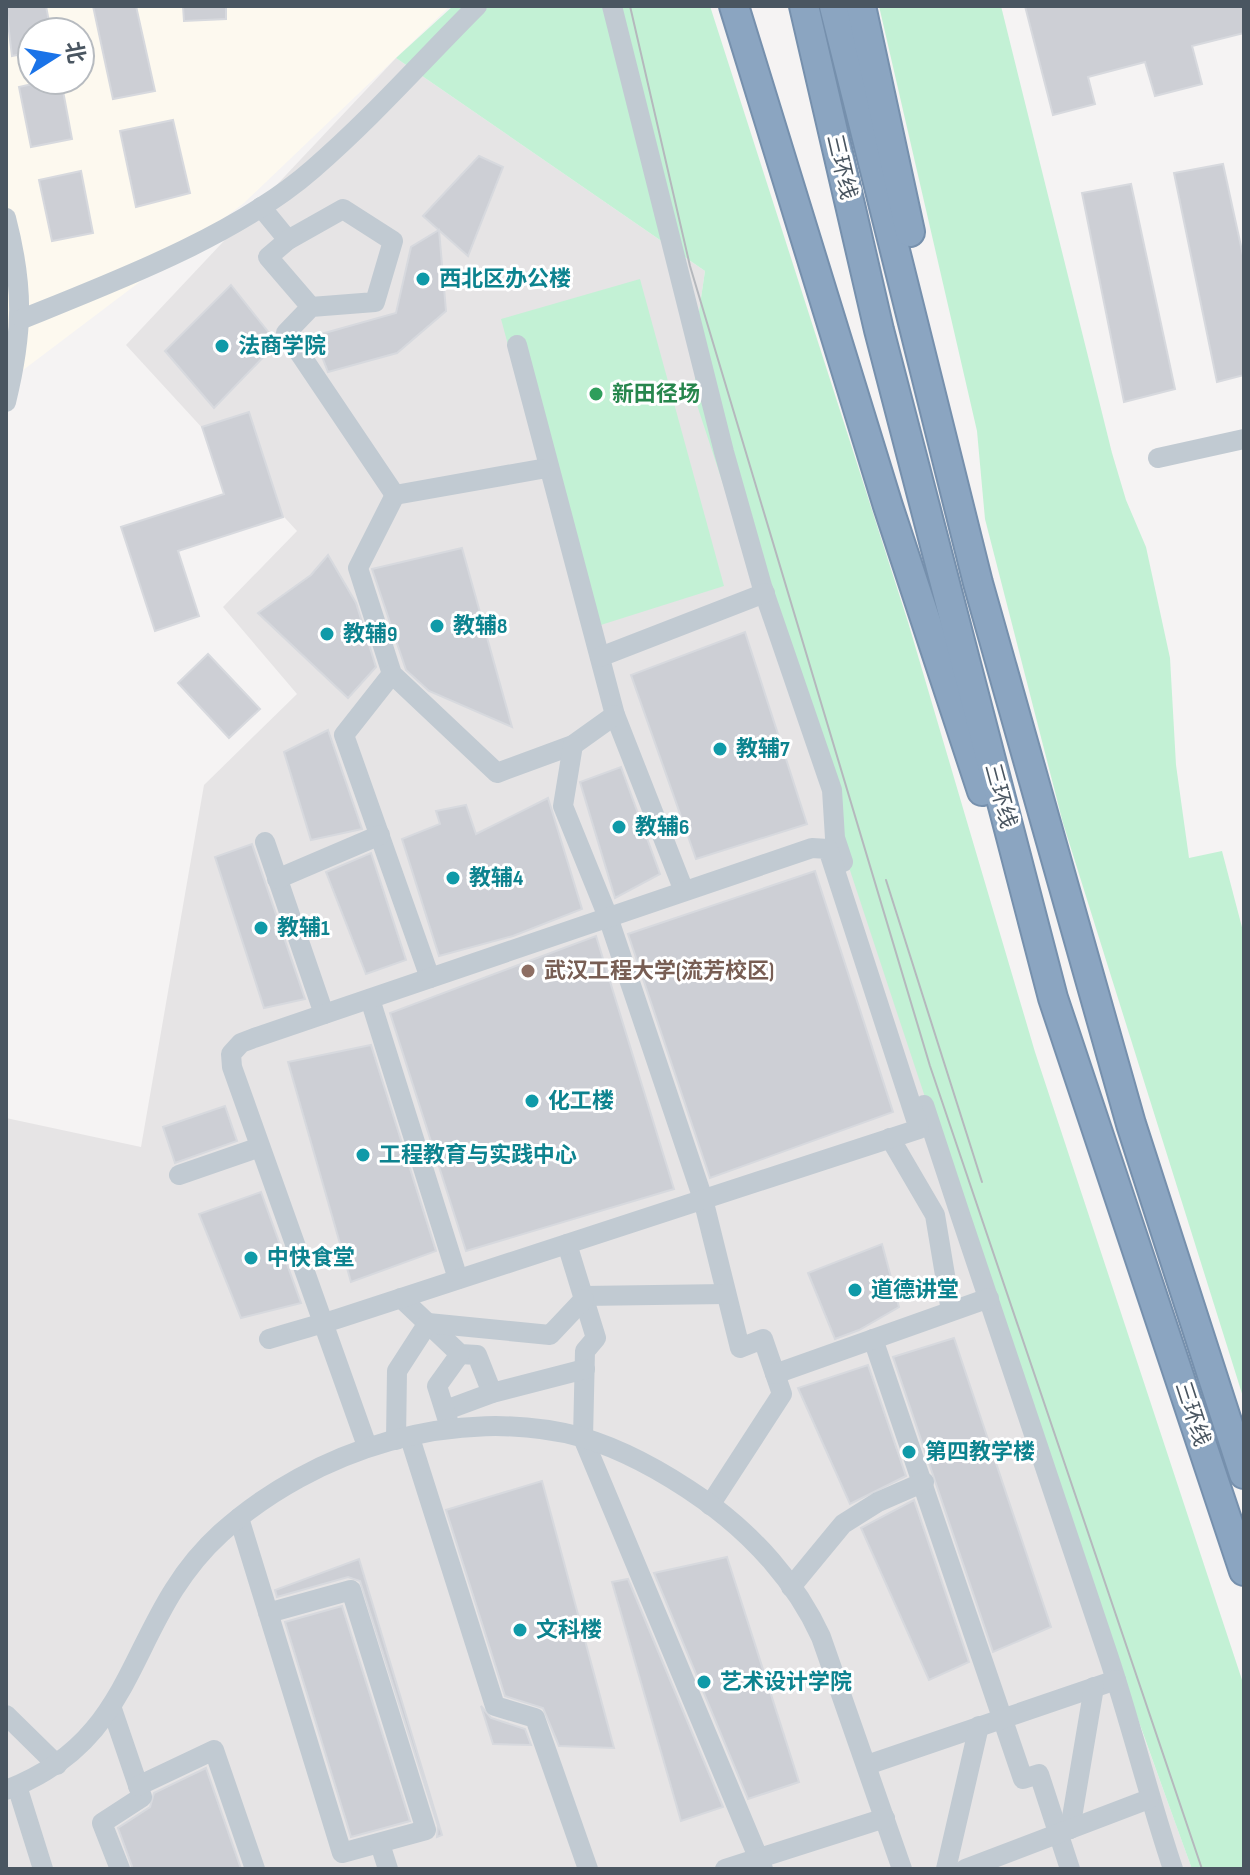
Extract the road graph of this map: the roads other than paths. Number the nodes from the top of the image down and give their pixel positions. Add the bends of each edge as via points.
1 (477, 6) edge
2 (612, 6) edge
3 (734, 6) edge
4 (804, 6) edge
5 (855, 7) edge
6 (261, 207) junction
7 (6, 218) edge
8 (288, 240) junction
9 (311, 307) junction
10 (22, 319) junction
11 (517, 345) dead end
12 (6, 402) edge
13 (1244, 439) edge
14 (1158, 458) dead end
15 (541, 469) dead end
16 (395, 495) junction
17 (765, 593) junction
18 (600, 657) junction
19 (392, 674) junction
20 (615, 715) junction
21 (573, 745) junction
22 (380, 835) junction
23 (265, 842) dead end
24 (277, 879) junction
25 (684, 891) junction
26 (608, 917) junction
27 (430, 978) junction
28 (1053, 998) junction
29 (370, 999) junction
30 (324, 1014) junction
31 (890, 1138) junction
32 (260, 1147) junction
33 (179, 1175) dead end
34 (703, 1199) junction
35 (958, 1206) junction
36 (935, 1215) junction
37 (567, 1244) junction
38 (458, 1279) junction
39 (726, 1294) junction
40 (583, 1297) junction
41 (401, 1298) junction
42 (989, 1298) junction
43 (951, 1311) junction
44 (323, 1323) junction
45 (428, 1323) junction
46 (269, 1339) dead end
47 (873, 1339) junction
48 (460, 1354) junction
49 (585, 1369) junction
50 (775, 1374) junction
51 (492, 1393) junction
52 (446, 1410) junction
53 (450, 1432) junction
54 (583, 1438) junction
55 (403, 1439) junction
56 (367, 1446) junction
57 (1244, 1474) edge
58 (924, 1482) junction
59 (710, 1505) junction
60 (239, 1518) junction
61 (1244, 1571) edge
62 (791, 1587) junction
63 (268, 1613) junction
64 (1116, 1680) junction
65 (1094, 1687) junction
66 (112, 1709) junction
67 (6, 1715) edge
68 (1005, 1717) junction
69 (979, 1726) junction
70 (57, 1765) junction
71 (867, 1765) junction
72 (138, 1786) junction
73 (12, 1788) edge
74 (1149, 1799) junction
75 (885, 1818) junction
76 (1064, 1831) junction
77 (380, 1844) junction
78 (762, 1863) edge
79 (43, 1869) edge
80 (120, 1869) edge
81 (255, 1869) edge
82 (388, 1869) edge
83 (588, 1869) edge
84 (725, 1869) edge
85 (902, 1869) edge
86 (946, 1869) edge
87 (965, 1869) edge
88 (1070, 1869) edge
89 (1173, 1869) edge

1 - 6 street via 312,170
2 - 17 street via 676,272
3 - 28 highway via 898,537
4 - 28 highway, 三环线 via 879,330
5 - 57 highway, 三环线 via 957,441 971,555 1131,1124
6 - 8 street
6 - 10 street via 134,274
7 - 10 street via 18,267
8 - 9 street via 268,257
8 - 9 street via 343,209 393,241 375,302
9 - 16 street via 286,333
10 - 12 street
11 - 18 street
13 - 14 street
15 - 16 street
16 - 19 street via 358,568
17 - 18 street
17 - 35 street via 832,790 835,838
18 - 20 street
19 - 21 street via 497,773
19 - 22 street via 344,735
20 - 21 street
20 - 25 street
21 - 26 street via 563,806
22 - 24 street
22 - 27 street
23 - 24 street
24 - 30 street
25 - 26 street
25 - 31 street via 812,848 828,849 919,1129
26 - 27 street
26 - 34 street
27 - 29 street
28 - 61 highway, 三环线
29 - 30 street
29 - 38 street
30 - 32 street via 241,1043 231,1054
31 - 34 street
31 - 36 street
32 - 33 street
32 - 44 street
34 - 37 street
34 - 39 street
35 - 36 street
35 - 42 street
36 - 43 street
37 - 38 street
37 - 40 street
38 - 41 street
39 - 40 street
39 - 50 street via 740,1348 763,1339
40 - 45 street via 550,1335
40 - 49 street via 596,1338 585,1351
41 - 44 street
41 - 45 street
42 - 43 street
42 - 64 street
43 - 47 street
44 - 46 street
44 - 56 street
45 - 48 street
45 - 55 street via 397,1371
47 - 50 street
47 - 58 street
48 - 51 street via 477,1355
48 - 52 street via 437,1386
49 - 51 street
49 - 54 street
50 - 59 street via 782,1394
51 - 52 street
52 - 53 street
53 - 54 street via 502,1426
53 - 55 street
54 - 59 street via 625,1454
54 - 78 street
55 - 56 street
55 - 83 street via 495,1706 535,1718
56 - 60 street via 298,1477
58 - 62 street via 843,1524
58 - 68 street
59 - 62 street via 742,1531
60 - 63 street
60 - 66 street via 191,1564 168,1595
62 - 71 street via 821,1637
63 - 77 street via 342,1853
63 - 77 street via 351,1590 426,1830
64 - 65 street
64 - 74 street
65 - 68 street
65 - 76 street
66 - 70 street
66 - 72 street
67 - 70 street
68 - 69 street
68 - 76 street via 1023,1779 1039,1774
69 - 71 street
69 - 86 street
70 - 73 street
71 - 75 street
72 - 80 street via 142,1797 102,1823
72 - 81 street via 214,1750
73 - 79 street
74 - 76 street
74 - 89 street
75 - 78 street
75 - 85 street
76 - 87 street
76 - 88 street
77 - 82 street
78 - 84 street

